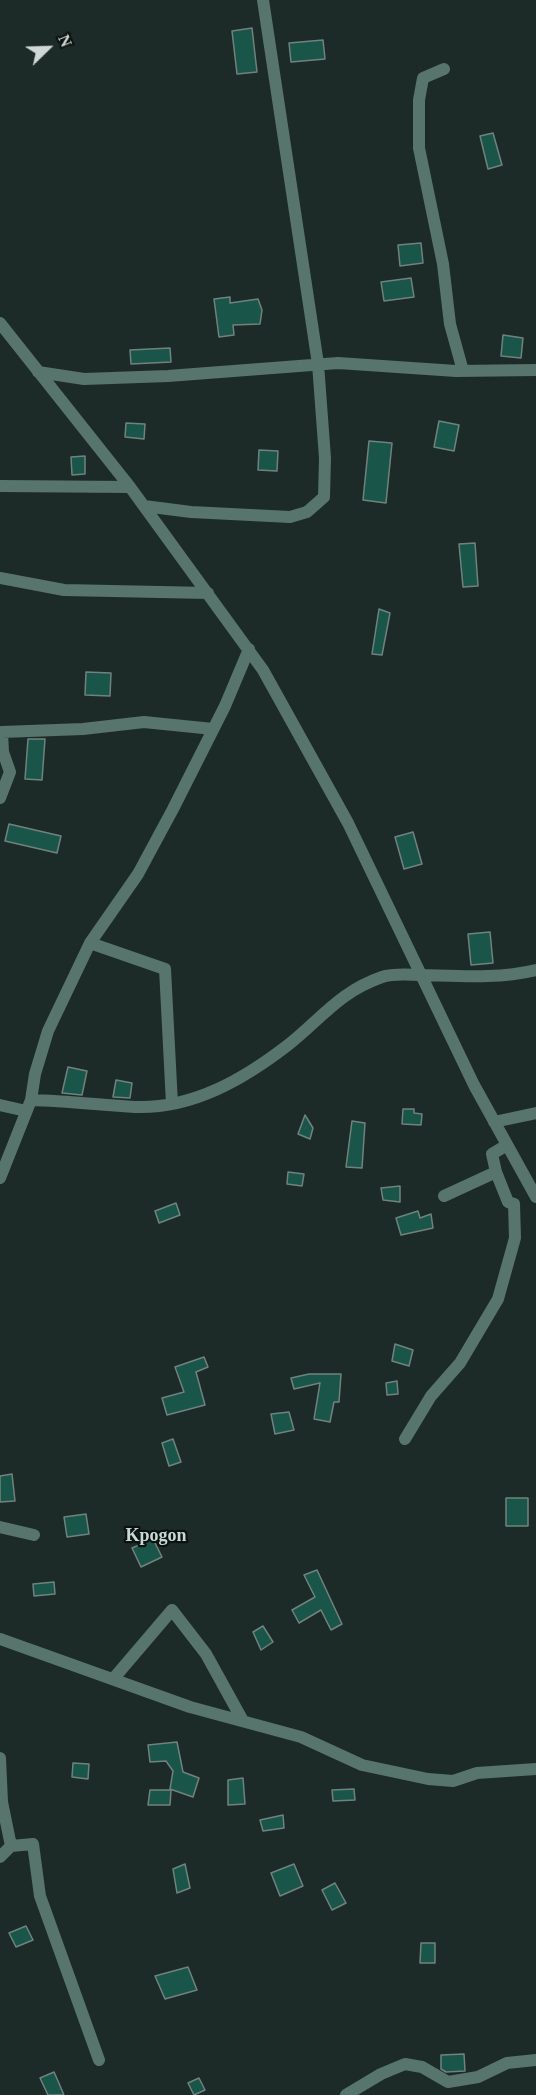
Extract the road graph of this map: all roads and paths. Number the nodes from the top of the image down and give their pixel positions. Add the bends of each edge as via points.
1 (263, 0) edge
2 (444, 69) dead end
3 (0, 323) edge
4 (318, 364) junction
5 (536, 370) edge
6 (463, 371) junction
7 (38, 372) junction
8 (0, 486) edge
9 (130, 487) junction
10 (144, 506) junction
11 (0, 578) edge
12 (208, 593) junction
13 (249, 648) junction
14 (213, 729) junction
15 (0, 798) edge
16 (90, 944) junction
17 (536, 970) edge
18 (421, 975) junction
19 (172, 1104) junction
20 (29, 1105) junction
21 (0, 1106) edge
22 (536, 1113) edge
23 (494, 1122) junction
24 (507, 1145) junction
25 (496, 1172) junction
26 (0, 1178) edge
27 (444, 1196) dead end
28 (536, 1197) edge
29 (405, 1439) dead end
30 (0, 1527) edge
31 (34, 1535) dead end
32 (0, 1639) edge
33 (114, 1678) junction
34 (243, 1721) junction
35 (0, 1758) edge
36 (536, 1769) edge
37 (11, 1846) junction
38 (0, 1857) edge
39 (99, 2060) dead end
40 (536, 2060) edge
41 (346, 2095) edge

1 - 4 street
2 - 6 street via 423,78 419,148 444,264 450,324
3 - 7 street
4 - 6 street
4 - 7 street via 94,379
4 - 10 street via 324,497 307,512 279,517
5 - 6 street
7 - 9 street
8 - 9 street
9 - 10 street
10 - 12 street
11 - 12 street via 64,590
12 - 13 street
13 - 14 street
13 - 18 street via 348,823
14 - 15 street via 144,722 2,732 10,772
14 - 16 street via 138,874
16 - 19 street via 165,969
16 - 20 street via 48,1031
17 - 18 street via 504,976
18 - 19 street via 386,975 365,983 343,995 247,1075 203,1096
18 - 23 street
19 - 20 street
20 - 21 street
20 - 26 street
22 - 23 street
23 - 24 street
24 - 25 street via 492,1154
24 - 28 street
25 - 27 street
25 - 29 street via 508,1202 513,1204 515,1227 498,1299 460,1363 431,1396
30 - 31 street
32 - 33 street
33 - 34 street via 190,1707
33 - 34 street via 172,1610 206,1654
34 - 36 street via 301,1737 362,1765 428,1779 453,1781 477,1773
35 - 37 street via 2,1802
37 - 38 street
37 - 39 street via 33,1844 40,1896
40 - 41 street via 507,2063 478,2077 448,2082 422,2067 405,2064

